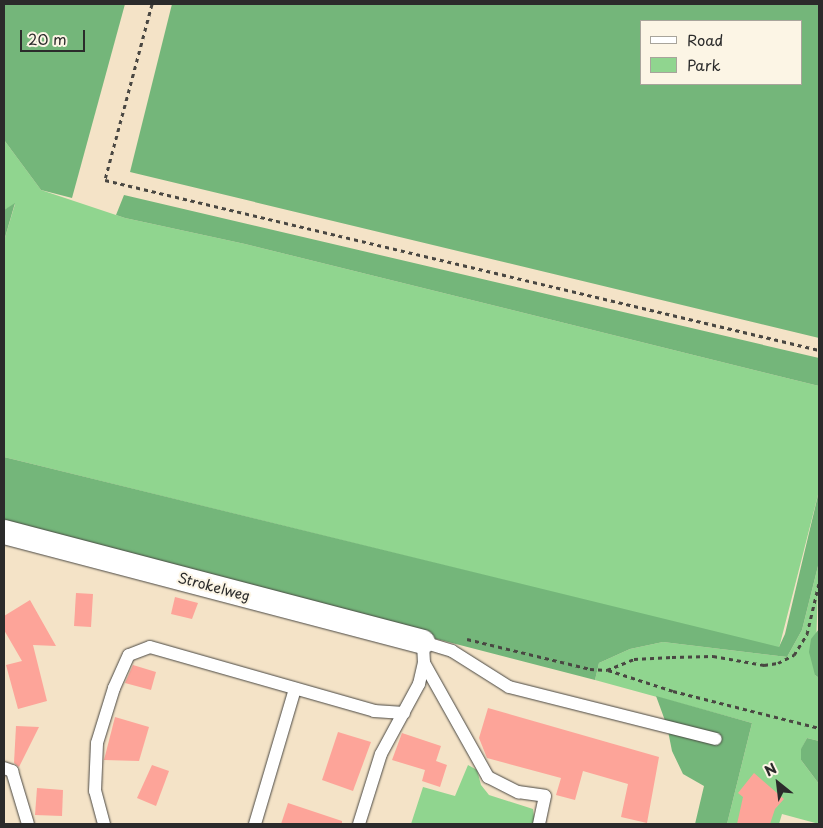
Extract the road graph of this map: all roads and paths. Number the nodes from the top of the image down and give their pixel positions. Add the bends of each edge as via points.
1 (152, 4) edge
2 (819, 350) edge
3 (4, 532) edge
4 (819, 583) edge
5 (465, 638) dead end
6 (424, 653) junction
7 (607, 670) junction
8 (295, 689) junction
9 (404, 713) junction
10 (819, 728) edge
11 (716, 739) dead end
12 (4, 768) edge
13 (28, 824) edge
14 (104, 824) edge
15 (255, 824) edge
16 (359, 824) edge
17 (539, 824) edge

1 - 2 path via 104,180
3 - 6 street, Strokelweg
4 - 7 path via 807,634 794,654 778,663 764,665 713,656 672,657 634,659
5 - 7 path via 563,664
6 - 9 lane via 419,684
6 - 11 lane via 452,651 509,687
6 - 17 lane via 488,777 518,792 545,796
7 - 10 path via 673,691
8 - 9 lane via 374,711
8 - 14 lane via 150,647 129,655 114,688 97,743 95,791
8 - 15 lane
9 - 16 lane via 381,754
12 - 13 lane via 12,771

